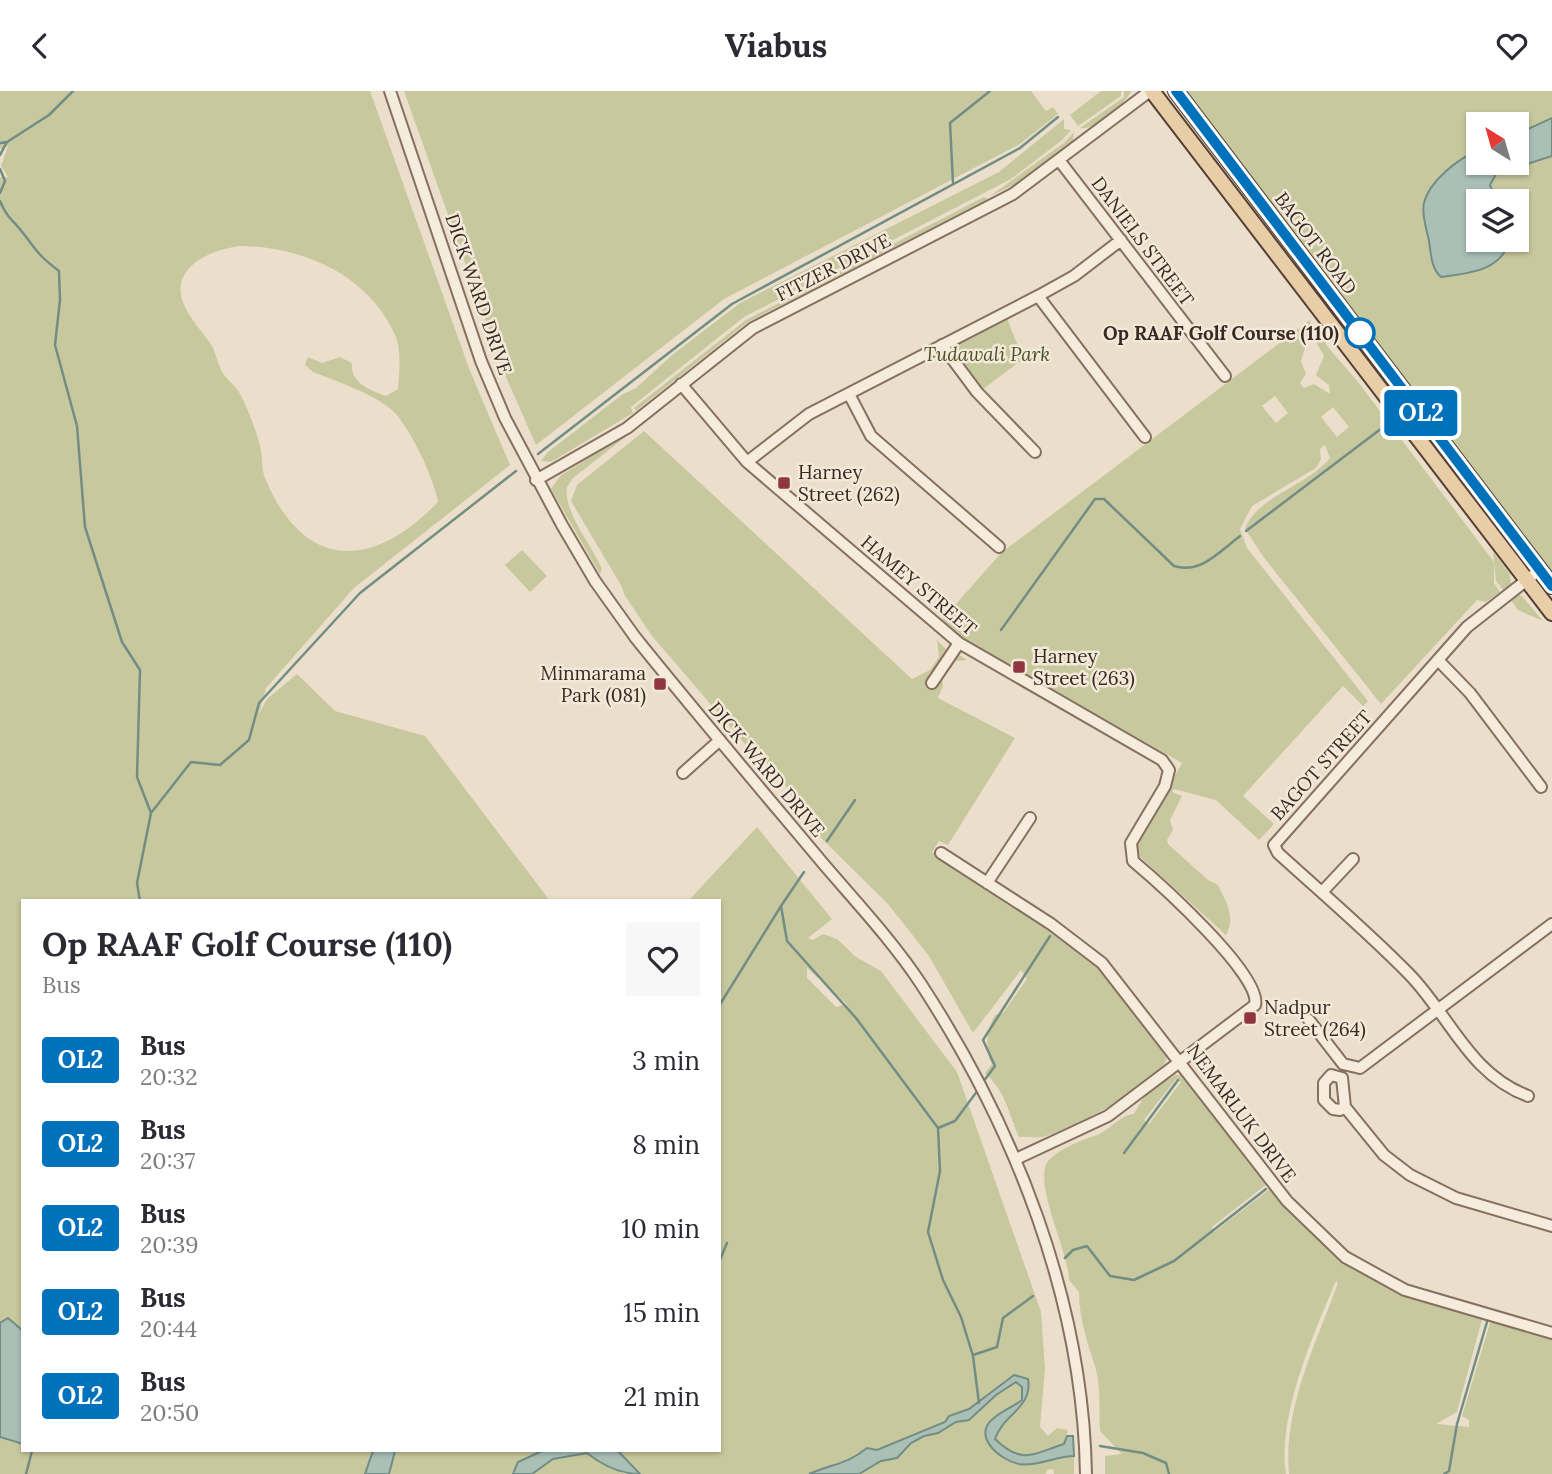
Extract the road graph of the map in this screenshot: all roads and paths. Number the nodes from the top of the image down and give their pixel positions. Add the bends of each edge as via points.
1 (390, 91) edge
2 (1151, 91) edge
3 (1176, 91) edge
4 (1059, 160) junction
5 (1121, 240) junction
6 (1038, 296) junction
7 (942, 345) junction
8 (1225, 376) dead end
9 (681, 384) junction
10 (849, 394) junction
11 (1145, 437) dead end
12 (1035, 452) dead end
13 (747, 462) junction
14 (536, 480) junction
15 (999, 547) dead end
16 (1540, 570) junction
17 (1527, 580) junction
18 (1552, 586) edge
19 (1552, 613) edge
20 (958, 643) junction
21 (1438, 660) junction
22 (932, 683) dead end
23 (720, 740) junction
24 (683, 773) dead end
25 (1541, 787) dead end
26 (1030, 818) dead end
27 (941, 853) dead end
28 (1353, 859) dead end
29 (987, 883) junction
30 (1322, 892) junction
31 (1552, 925) edge
32 (1437, 1011) junction
33 (1309, 1020) dead end
34 (1182, 1063) junction
35 (1528, 1096) dead end
36 (1345, 1107) dead end
37 (1016, 1159) junction
38 (1552, 1226) edge
39 (1552, 1333) edge
40 (1086, 1474) edge

1 - 14 street, DICK WARD DRIVE via 481,361
2 - 4 street, FITZER DRIVE
2 - 17 main road, BAGOT ROAD
3 - 16 main road, BAGOT ROAD
4 - 5 street, DANIELS STREET
4 - 9 street, FITZER DRIVE via 1008,197 753,328
5 - 6 street via 1074,276
5 - 8 street, DANIELS STREET
6 - 7 street
6 - 11 street
7 - 10 street
7 - 12 street via 977,392
9 - 13 street, HAMEY STREET
9 - 14 street, FITZER DRIVE via 627,428
10 - 13 street via 809,414
10 - 15 street via 872,436
13 - 20 street, HAMEY STREET
14 - 23 street, DICK WARD DRIVE via 601,589
16 - 17 street, BAGOT STREET
16 - 18 main road, BAGOT ROAD
17 - 19 main road, BAGOT ROAD
17 - 21 street, BAGOT STREET via 1467,627
20 - 22 street
20 - 34 street, HAMEY STREET via 1162,760 1169,770 1165,786 1131,843 1133,861 1221,947 1256,994 1251,1010
21 - 25 street via 1470,692
21 - 30 street, BAGOT STREET via 1276,842 1278,853
23 - 24 street
23 - 37 street, DICK WARD DRIVE via 920,983
26 - 29 street
27 - 29 street, NEMARLUK DRIVE
28 - 30 street
29 - 34 street, NEMARLUK DRIVE via 1102,963
30 - 32 street, BAGOT STREET via 1408,973
31 - 32 street
32 - 33 street via 1355,1069 1343,1064
32 - 35 street, BAGOT STREET via 1475,1061
34 - 37 street via 1108,1116
34 - 39 street, NEMARLUK DRIVE via 1287,1201 1345,1257 1405,1290
36 - 38 street via 1384,1155 1424,1184
37 - 40 street, DICK WARD DRIVE via 1065,1311

